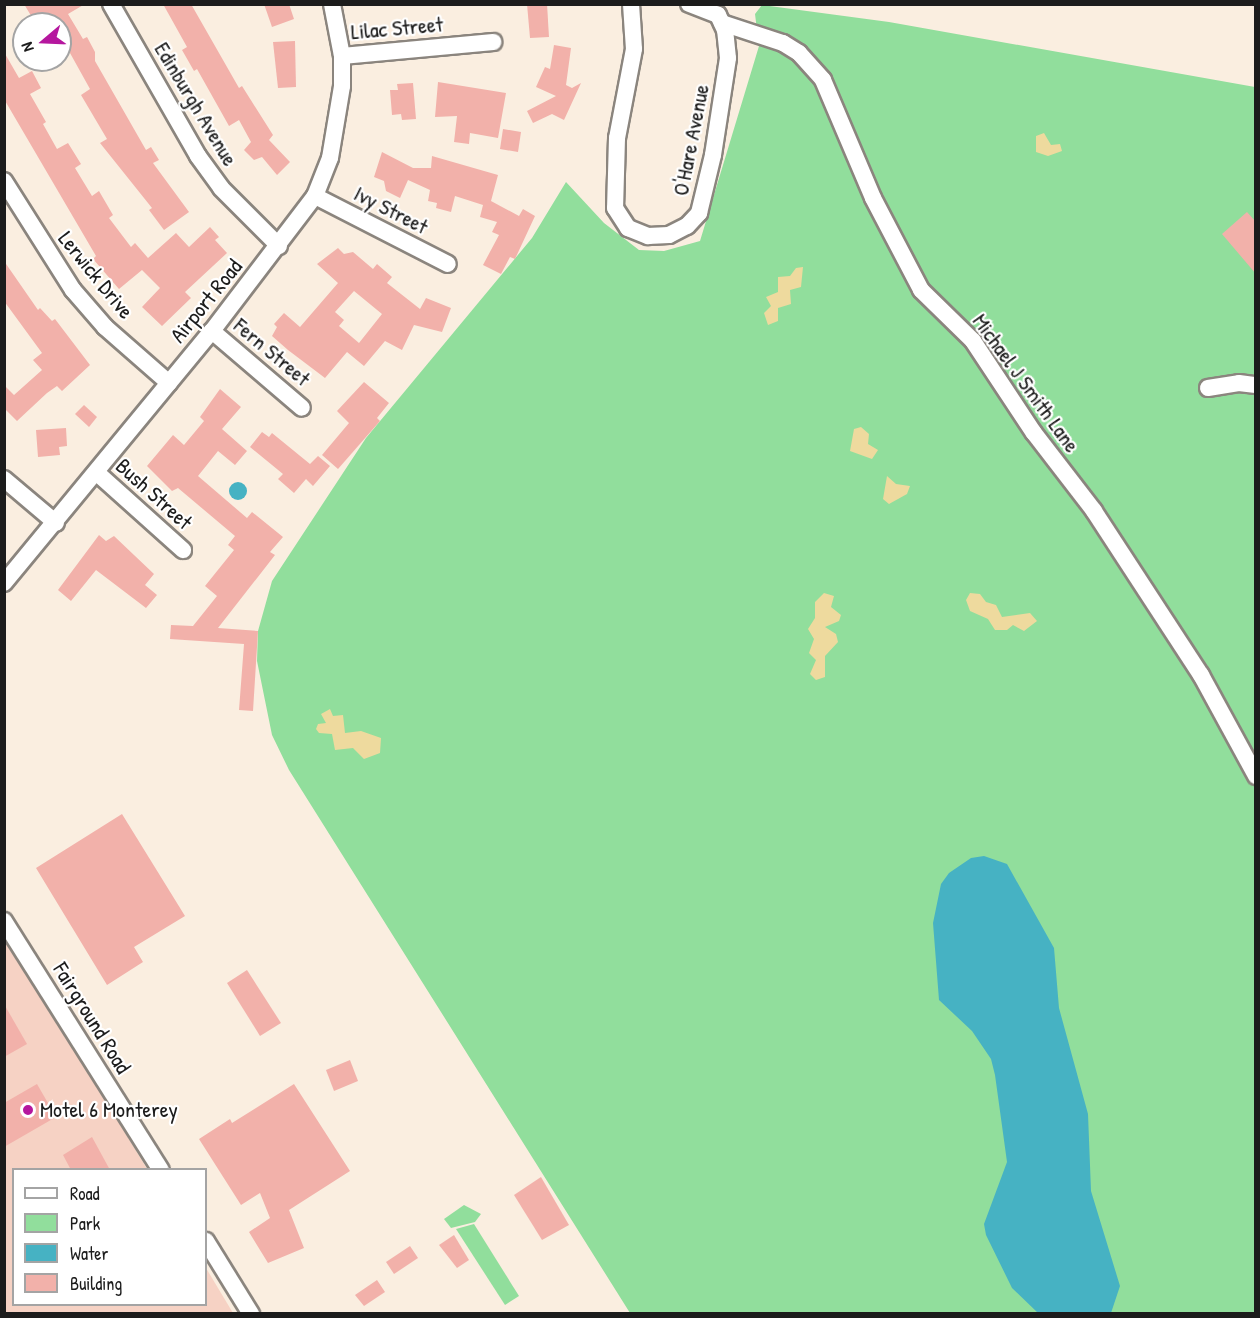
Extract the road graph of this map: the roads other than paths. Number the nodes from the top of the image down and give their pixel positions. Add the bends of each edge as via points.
1 (111, 4) edge
2 (332, 4) edge
3 (631, 4) edge
4 (688, 4) edge
5 (722, 23) junction
6 (493, 42) dead end
7 (342, 56) junction
8 (4, 181) edge
9 (315, 196) junction
10 (279, 246) junction
11 (448, 264) dead end
12 (212, 331) junction
13 (169, 383) junction
14 (1256, 385) edge
15 (1208, 388) dead end
16 (302, 408) dead end
17 (96, 472) junction
18 (4, 479) edge
19 (56, 523) junction
20 (183, 550) dead end
21 (4, 582) edge
22 (1256, 776) edge
23 (4, 921) edge
24 (160, 1168) edge
25 (207, 1243) edge
26 (251, 1314) edge

1 - 10 street, Edinburgh Avenue via 198,156 221,188
2 - 7 street, Airport Road
3 - 5 street, O'Hare Avenue via 634,49 617,138 615,208 628,228 648,236 669,235 687,226 699,213 728,58
4 - 5 street via 718,15
5 - 22 street, Michael J Smith Lane via 783,43 799,53 823,80 873,198 915,281 933,306 973,341 1034,433 1094,511 1201,675
6 - 7 street, Lilac Street
7 - 9 street, Airport Road via 338,119 330,158
8 - 13 street, Lerwick Drive via 73,290 105,327
9 - 10 street, Airport Road
9 - 11 street, Ivy Street
10 - 12 street, Airport Road
12 - 13 street, Airport Road
12 - 16 street, Fern Street
13 - 17 street, Airport Road
14 - 15 street via 1239,383
17 - 19 street, Airport Road
17 - 20 street, Bush Street
18 - 19 street
19 - 21 street, Airport Road
23 - 24 street, Fairground Road
25 - 26 street

